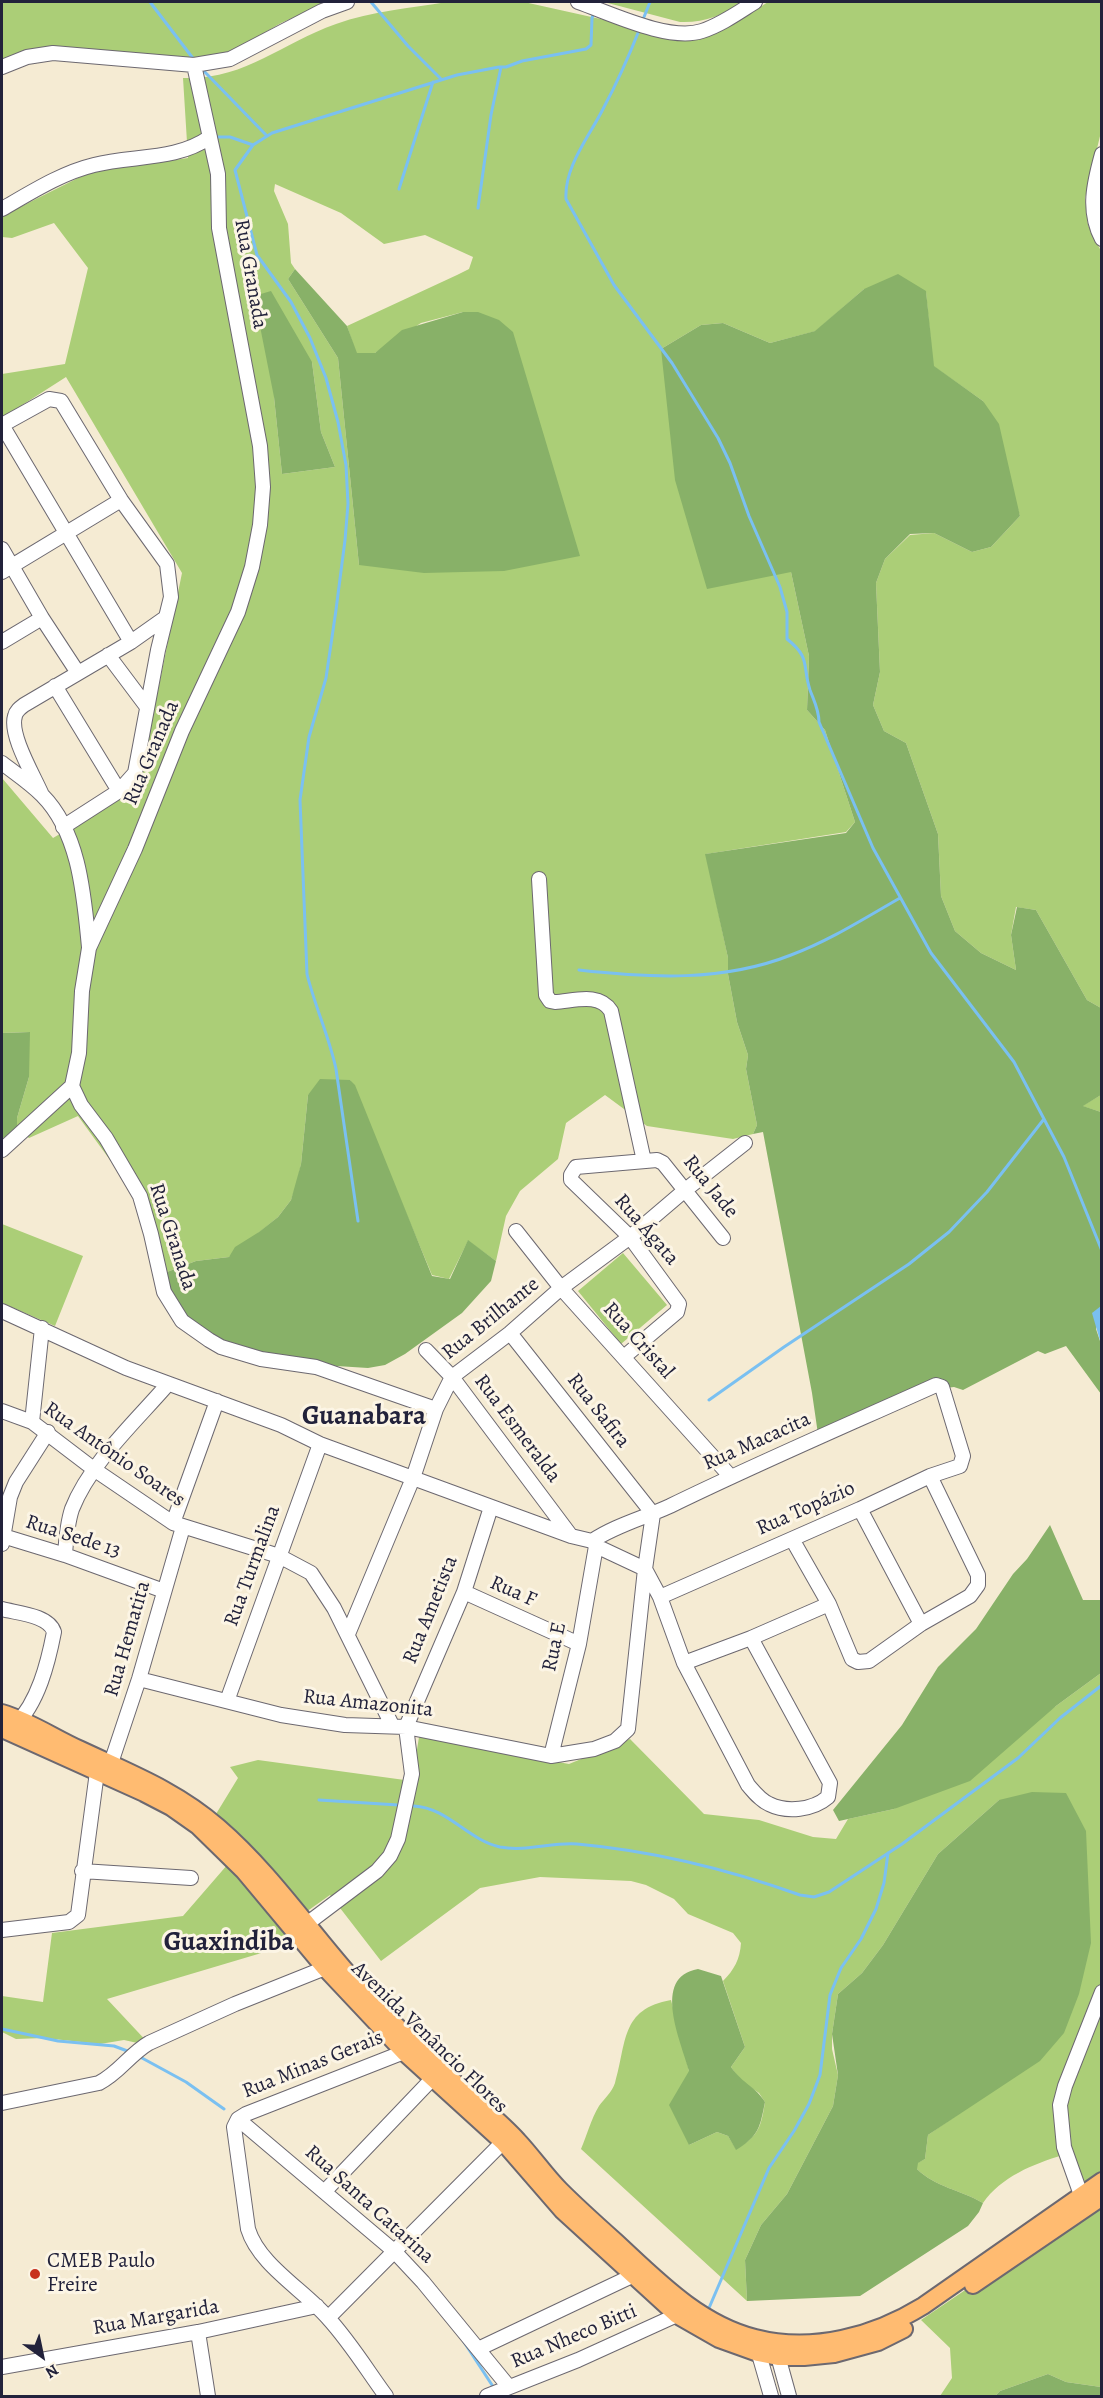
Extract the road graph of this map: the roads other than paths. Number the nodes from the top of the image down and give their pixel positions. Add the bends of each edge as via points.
1 (347, 2) edge
2 (578, 2) edge
3 (755, 2) edge
4 (194, 65) junction
5 (2, 67) edge
6 (210, 137) junction
7 (1101, 154) edge
8 (2, 209) edge
9 (1101, 239) edge
10 (2, 425) edge
11 (121, 500) junction
12 (68, 534) junction
13 (2, 549) edge
14 (7, 568) edge
15 (42, 618) junction
16 (165, 618) junction
17 (2, 642) edge
18 (131, 642) junction
19 (108, 655) junction
20 (78, 673) junction
21 (56, 686) junction
22 (147, 707) junction
23 (2, 763) edge
24 (119, 791) junction
25 (42, 795) junction
26 (63, 827) junction
27 (538, 879) dead end
28 (89, 948) junction
29 (72, 1086) junction
30 (746, 1143) dead end
31 (2, 1150) edge
32 (644, 1161) junction
33 (684, 1191) junction
34 (516, 1231) dead end
35 (630, 1237) junction
36 (723, 1238) dead end
37 (561, 1287) junction
38 (2, 1311) edge
39 (42, 1328) junction
40 (510, 1333) junction
41 (426, 1350) dead end
42 (625, 1356) junction
43 (452, 1377) junction
44 (168, 1384) junction
45 (942, 1387) joint
46 (217, 1401) junction
47 (436, 1409) junction
48 (2, 1411) edge
49 (32, 1422) junction
50 (48, 1432) junction
51 (320, 1444) junction
52 (95, 1470) junction
53 (930, 1476) junction
54 (730, 1477) junction
55 (413, 1478) junction
56 (491, 1507) junction
57 (860, 1509) junction
58 (653, 1514) junction
59 (178, 1525) junction
60 (571, 1536) junction
61 (792, 1539) junction
62 (2, 1540) edge
63 (594, 1544) junction
64 (65, 1556) junction
65 (279, 1556) junction
66 (645, 1569) junction
67 (164, 1591) junction
68 (464, 1592) junction
69 (660, 1596) junction
70 (829, 1604) junction
71 (2, 1609) edge
72 (921, 1624) junction
73 (348, 1634) junction
74 (752, 1638) junction
75 (579, 1644) junction
76 (684, 1663) junction
77 (139, 1679) junction
78 (227, 1701) junction
79 (2, 1713) edge
80 (22, 1719) junction
81 (399, 1726) junction
82 (5, 1731) edge
83 (551, 1756) junction
84 (104, 1767) junction
85 (82, 1871) junction
86 (191, 1878) dead end
87 (308, 1923) junction
88 (2, 1930) edge
89 (325, 1968) junction
90 (1101, 1992) edge
91 (404, 2052) junction
92 (432, 2079) junction
93 (2, 2103) edge
94 (238, 2119) junction
95 (503, 2142) junction
96 (1101, 2181) edge
97 (326, 2191) junction
98 (1081, 2195) junction
99 (1101, 2197) edge
100 (394, 2251) junction
101 (632, 2276) junction
102 (317, 2306) junction
103 (676, 2315) junction
104 (328, 2318) junction
105 (198, 2332) junction
106 (756, 2346) junction
107 (478, 2349) junction
108 (776, 2349) junction
109 (2, 2367) edge
110 (509, 2387) junction
111 (207, 2397) edge
112 (386, 2397) edge
113 (487, 2397) edge
114 (771, 2397) edge
115 (789, 2397) edge

1 - 4 street via 230,58
2 - 3 street via 683,34 701,32
4 - 5 street via 53,53 27,57
4 - 6 street, Rua Granada
6 - 8 street via 172,154 92,165
6 - 28 street, Rua Granada via 218,174 219,228 260,446 260,525 238,612
7 - 9 street via 1092,200
10 - 11 street via 49,399 61,401
10 - 12 street
11 - 12 street
11 - 16 street via 167,564 171,597
12 - 14 street
12 - 18 street
13 - 14 street
14 - 15 street
15 - 17 street
15 - 20 street
16 - 18 street
16 - 22 street
18 - 19 street
19 - 20 street
19 - 22 street
20 - 21 street
21 - 24 street
21 - 25 street via 24,705 15,716 15,734
22 - 24 street via 138,764
23 - 25 street
24 - 26 street
25 - 26 street
26 - 28 street via 83,889
27 - 32 street via 546,995 555,1002 597,999 608,1005
28 - 29 street, Rua Granada
29 - 31 street
29 - 47 street, Rua Granada via 140,1196 164,1292 182,1321 221,1347 261,1359 316,1368
30 - 33 street, Rua Brilhante
32 - 33 street, Rua Jade via 663,1163
32 - 35 street, Rua Ágata via 576,1167 572,1171 571,1180
33 - 35 street, Rua Brilhante
33 - 36 street, Rua Jade
34 - 37 street, Rua Cristal
35 - 37 street, Rua Brilhante
35 - 42 street, Rua Ágata via 679,1304 677,1312
37 - 40 street, Rua Brilhante
37 - 42 street, Rua Cristal
38 - 39 street
39 - 44 street
39 - 49 street
40 - 43 street, Rua Brilhante
40 - 58 street, Rua Safira
41 - 43 street, Rua Esmeralda
42 - 54 street, Rua Cristal
43 - 47 street, Rua Brilhante
43 - 60 street, Rua Esmeralda
44 - 46 street
44 - 52 street
45 - 53 street, Rua Topázio via 963,1456 960,1466
45 - 54 street, Rua Macacita via 936,1385
46 - 51 street
46 - 59 street, Rua Hematita
47 - 55 street, Rua Brilhante
48 - 49 street, Rua Antônio Soares
49 - 50 street, Rua Antônio Soares
50 - 52 street, Rua Antônio Soares
50 - 62 street via 16,1482
51 - 55 street
51 - 65 street, Rua Turmalina
52 - 59 street, Rua Antônio Soares
52 - 64 street via 71,1512
53 - 57 street, Rua Topázio
53 - 72 street via 978,1575 978,1585 970,1596
54 - 58 street, Rua Macacita
55 - 56 street
55 - 73 street, Rua Brilhante
56 - 60 street
56 - 68 street, Rua Ametista
57 - 61 street, Rua Topázio
57 - 72 street
58 - 63 street, Rua Macacita via 609,1530
58 - 66 street
59 - 65 street, Rua Antônio Soares
59 - 67 street, Rua Hematita
60 - 63 street
61 - 69 street, Rua Topázio
61 - 70 street
62 - 64 street, Rua Sede 13
63 - 66 street
63 - 75 street, Rua E
64 - 67 street, Rua Sede 13
65 - 73 street, Rua Antônio Soares via 314,1576
65 - 78 street, Rua Turmalina
66 - 69 street
66 - 83 street, Rua Amazonita via 625,1733 594,1749
67 - 77 street, Rua Hematita
68 - 75 street, Rua F
68 - 81 street, Rua Ametista
69 - 76 street
70 - 72 street via 852,1659 858,1662 869,1661
70 - 74 street
71 - 80 street via 44,1620 54,1632 40,1682
73 - 81 street, Rua Antônio Soares
74 - 76 street
74 - 76 street via 830,1784 828,1797 815,1805 798,1809 770,1805 756,1794
75 - 83 street, Rua E
77 - 78 street, Rua Amazonita
77 - 84 street, Rua Hematita
78 - 81 street, Rua Amazonita via 310,1720
79 - 80 main road, Avenida Venâncio Flores
80 - 82 street
80 - 84 main road, Avenida Venâncio Flores
81 - 83 street, Rua Amazonita
81 - 87 street via 412,1774 398,1839 377,1871
82 - 84 main road, Avenida Venâncio Flores
84 - 85 street, Rua Hematita
84 - 87 main road, Avenida Venâncio Flores via 154,1783 186,1802 213,1823
84 - 89 main road, Avenida Venâncio Flores via 198,1826 244,1871
85 - 86 street
85 - 88 street, Rua Hematita via 80,1910 75,1918
87 - 106 main road, Avenida Venâncio Flores via 351,1977 435,2064 516,2138 570,2200 691,2307
89 - 91 main road, Avenida Venâncio Flores
89 - 93 street via 156,2039 99,2084
90 - 98 street via 1060,2105 1064,2147
91 - 92 main road, Avenida Venâncio Flores
91 - 94 street, Rua Minas Gerais
92 - 95 main road, Avenida Venâncio Flores
92 - 97 street
94 - 97 street, Rua Santa Catarina
94 - 102 street, Rua Minas Gerais via 234,2127 248,2229 255,2247
95 - 100 street
95 - 101 main road, Avenida Venâncio Flores via 551,2199
96 - 98 main road
97 - 100 street, Rua Santa Catarina
98 - 108 main road via 898,2321 865,2334
99 - 108 main road via 906,2328 878,2342 804,2357
100 - 104 street
100 - 107 street, Rua Santa Catarina
101 - 103 main road, Avenida Venâncio Flores
101 - 107 street
102 - 104 street, Rua Minas Gerais
102 - 105 street, Rua Margarida
103 - 106 main road, Avenida Venâncio Flores via 719,2339
103 - 110 street, Rua Nheco Bitti
104 - 112 street, Rua Minas Gerais
105 - 109 street, Rua Margarida
105 - 111 street
106 - 108 main road
106 - 114 street
107 - 110 street, Rua Santa Catarina
108 - 115 street
110 - 113 street, Rua Nheco Bitti

